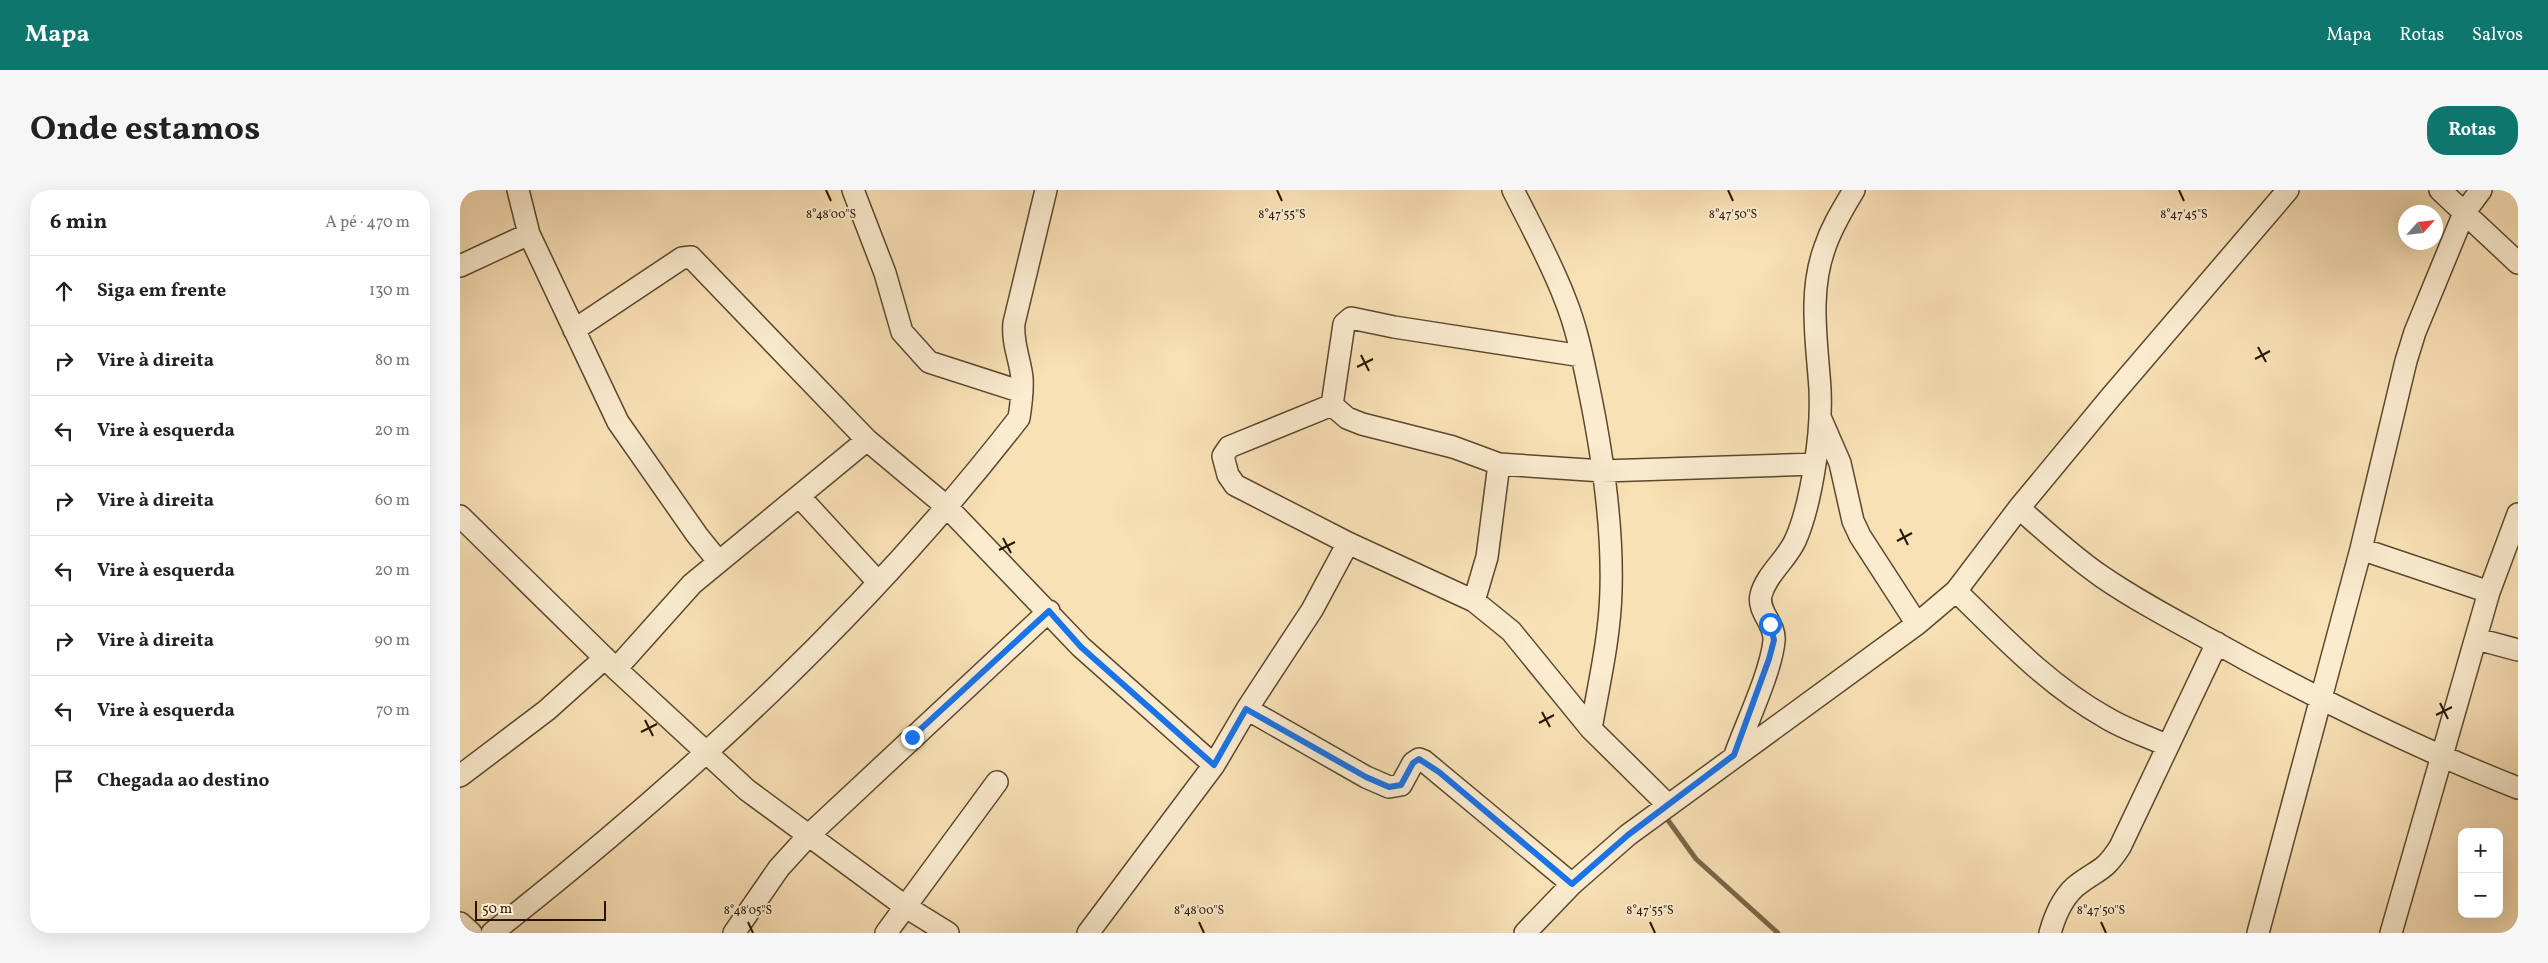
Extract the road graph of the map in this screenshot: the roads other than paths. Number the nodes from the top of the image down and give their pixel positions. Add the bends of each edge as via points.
1 (518, 190) edge
2 (853, 190) edge
3 (1046, 190) edge
4 (1513, 190) edge
5 (1854, 190) edge
6 (2288, 190) edge
7 (2440, 190) edge
8 (2481, 190) edge
9 (2464, 213) junction
10 (529, 234) junction
11 (2518, 263) edge
12 (460, 266) edge
13 (574, 330) junction
14 (1582, 356) junction
15 (1022, 392) junction
16 (1332, 405) junction
17 (1819, 415) junction
18 (867, 440) junction
19 (1499, 464) junction
20 (1815, 464) junction
21 (1603, 470) junction
22 (799, 496) junction
23 (947, 507) junction
24 (2020, 508) junction
25 (2518, 514) edge
26 (460, 516) edge
27 (1348, 544) junction
28 (2360, 550) junction
29 (718, 561) junction
30 (878, 582) junction
31 (1956, 590) junction
32 (2489, 592) junction
33 (1474, 601) junction
34 (1049, 611) junction
35 (1917, 624) junction
36 (2477, 639) junction
37 (2217, 643) junction
38 (2518, 650) edge
39 (611, 664) junction
40 (2321, 700) junction
41 (1246, 709) junction
42 (1591, 729) junction
43 (2168, 746) junction
44 (706, 753) junction
45 (1734, 755) junction
46 (2441, 758) junction
47 (1214, 765) junction
48 (460, 776) edge
49 (996, 782) dead end
50 (2518, 788) edge
51 (1667, 804) junction
52 (809, 835) junction
53 (1572, 884) junction
54 (906, 907) junction
55 (460, 922) edge
56 (471, 933) edge
57 (492, 933) edge
58 (734, 933) edge
59 (886, 933) edge
60 (948, 933) edge
61 (1088, 933) edge
62 (1525, 933) edge
63 (2050, 933) edge
64 (2258, 933) edge
65 (2391, 933) edge

1 - 10 street
2 - 15 street via 906,337 929,362
3 - 15 street via 1012,339 1022,377
4 - 14 street via 1566,300
5 - 17 street via 1824,248 1817,287
6 - 24 street
7 - 9 street
8 - 9 street
9 - 11 street
9 - 28 street via 2406,360
10 - 12 street
10 - 13 street
13 - 18 street via 682,258 691,257
13 - 29 street via 618,422
14 - 16 street via 1351,318 1344,324
14 - 21 street
15 - 23 street via 1019,418
16 - 19 street via 1347,418 1362,424
16 - 27 street via 1229,448 1223,456 1235,484
17 - 20 street
17 - 35 street via 1840,463 1853,521 1860,536
18 - 22 street
18 - 23 street
19 - 21 street
19 - 33 street via 1487,556
20 - 21 street
20 - 45 street via 1804,517 1795,541 1761,592 1761,608 1774,640 1765,674
21 - 42 street via 1611,591 1606,647
22 - 29 street
22 - 30 street
23 - 30 street
23 - 34 street
24 - 31 street
24 - 37 street via 2101,576
25 - 32 street
26 - 39 street
27 - 33 street
27 - 41 street via 1312,610
28 - 32 street
28 - 40 street
29 - 39 street
30 - 44 street via 770,693
31 - 35 street
31 - 43 street via 2056,684 2105,718
32 - 36 street
33 - 42 street via 1510,631
34 - 47 street via 1081,647
34 - 52 street
35 - 45 street
36 - 38 street
36 - 46 street
37 - 40 street
37 - 43 street
39 - 44 street
39 - 48 street
40 - 46 street
40 - 64 street
41 - 47 street
41 - 53 street via 1389,787 1401,785 1413,763 1419,759 1424,761
42 - 51 street
43 - 63 street via 2120,847 2109,864 2078,884 2056,913
44 - 52 street via 747,790
44 - 57 street via 588,858
45 - 51 street
46 - 50 street
46 - 65 street
47 - 61 street
49 - 54 street
51 - 53 street
52 - 54 street
52 - 58 street via 779,868
53 - 62 street
54 - 59 street
54 - 60 street
55 - 56 street

